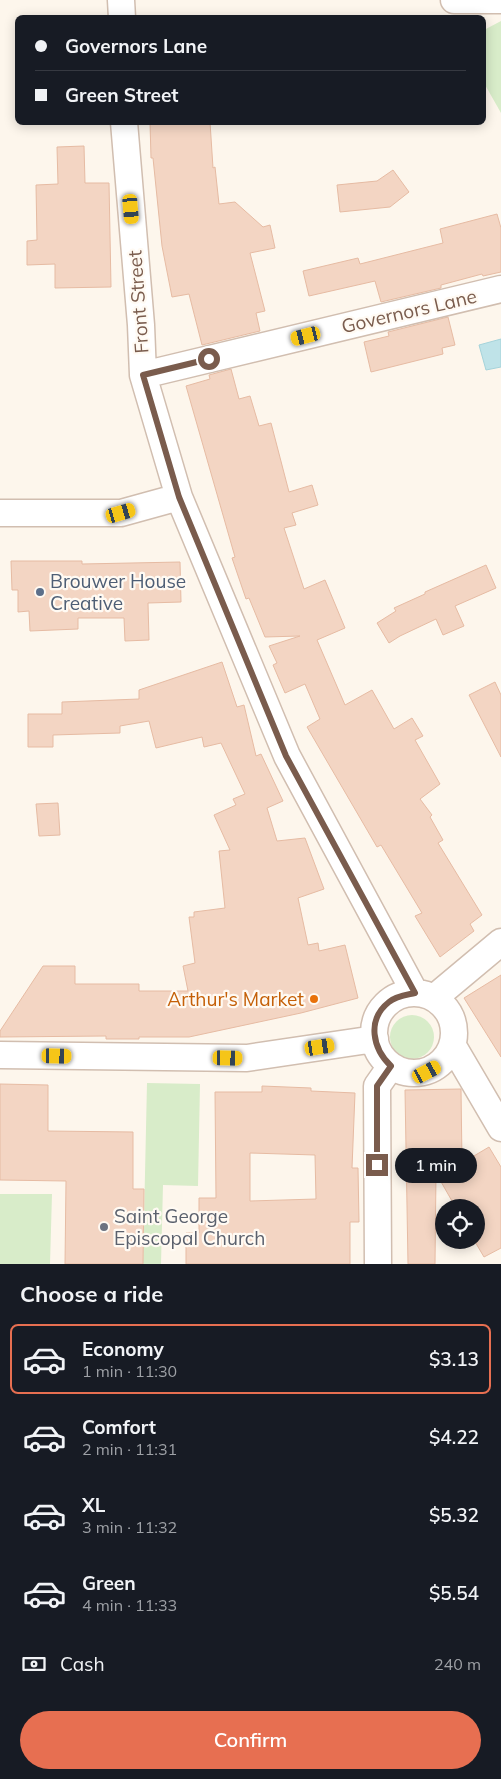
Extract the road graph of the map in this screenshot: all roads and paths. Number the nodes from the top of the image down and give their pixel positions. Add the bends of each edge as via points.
1 (121, 0) edge
2 (454, 0) edge
3 (501, 0) edge
4 (122, 15) edge
5 (124, 125) edge
6 (501, 289) edge
7 (143, 375) junction
8 (179, 497) junction
9 (0, 513) edge
10 (501, 942) edge
11 (424, 996) junction
12 (375, 1039) junction
13 (453, 1046) junction
14 (0, 1055) edge
15 (391, 1066) junction
16 (501, 1128) edge
17 (378, 1264) edge

1 - 4 street
2 - 3 street
5 - 7 street, Front Street
6 - 7 street, Governors Lane
7 - 8 street, Front Street
8 - 9 street via 121,513
8 - 11 street, Front Street via 286,756
10 - 11 street
11 - 12 street via 401,995 389,1002 375,1025
11 - 13 street, Front Street via 445,1007 452,1019
12 - 14 street via 247,1058
12 - 15 street via 377,1050
13 - 15 street via 438,1066 427,1072 402,1072
13 - 16 street, Front Street
15 - 17 street via 377,1086

